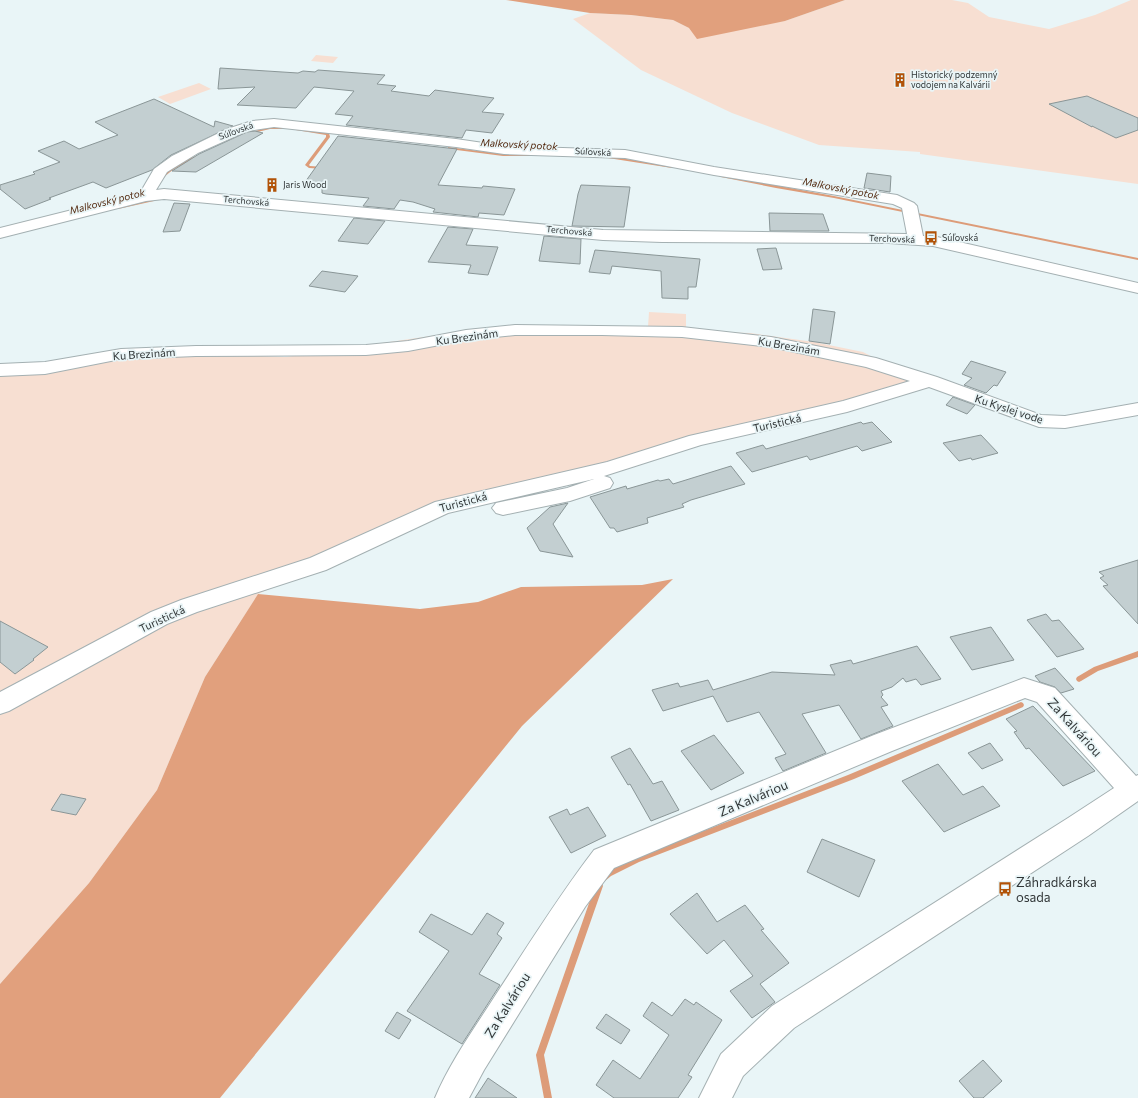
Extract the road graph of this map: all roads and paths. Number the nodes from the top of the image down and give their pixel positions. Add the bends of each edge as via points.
1 (154, 195) junction
2 (0, 233) edge
3 (916, 239) junction
4 (1138, 288) edge
5 (0, 370) edge
6 (930, 381) junction
7 (954, 390) junction
8 (1138, 409) edge
9 (503, 508) dead end
10 (0, 704) edge
11 (1135, 788) edge
12 (451, 1098) edge
13 (715, 1098) edge

1 - 2 street, Terchovská
1 - 3 street, Terchovská via 603,235 662,238
1 - 3 street, Súľovská via 150,186 161,170 171,162 230,132 252,125 274,123 504,150 625,154 897,200 910,212
3 - 4 street, Terchovská
5 - 6 street, Ku Brezinám via 46,368 121,354 366,350 515,330 602,330 682,332 771,342 870,362
6 - 7 street, Ku Kyslej vode
6 - 10 street, Turistická via 847,406 696,440 611,468 442,507 318,564 159,618
7 - 8 street, Ku Kyslej vode via 1039,421 1065,422
7 - 9 street, Turistická via 854,415 718,444 570,494
11 - 12 street, Za Kalváriou via 1046,694 1024,688 604,859 574,898
11 - 13 street, Za Kalváriou via 783,1017 732,1065

